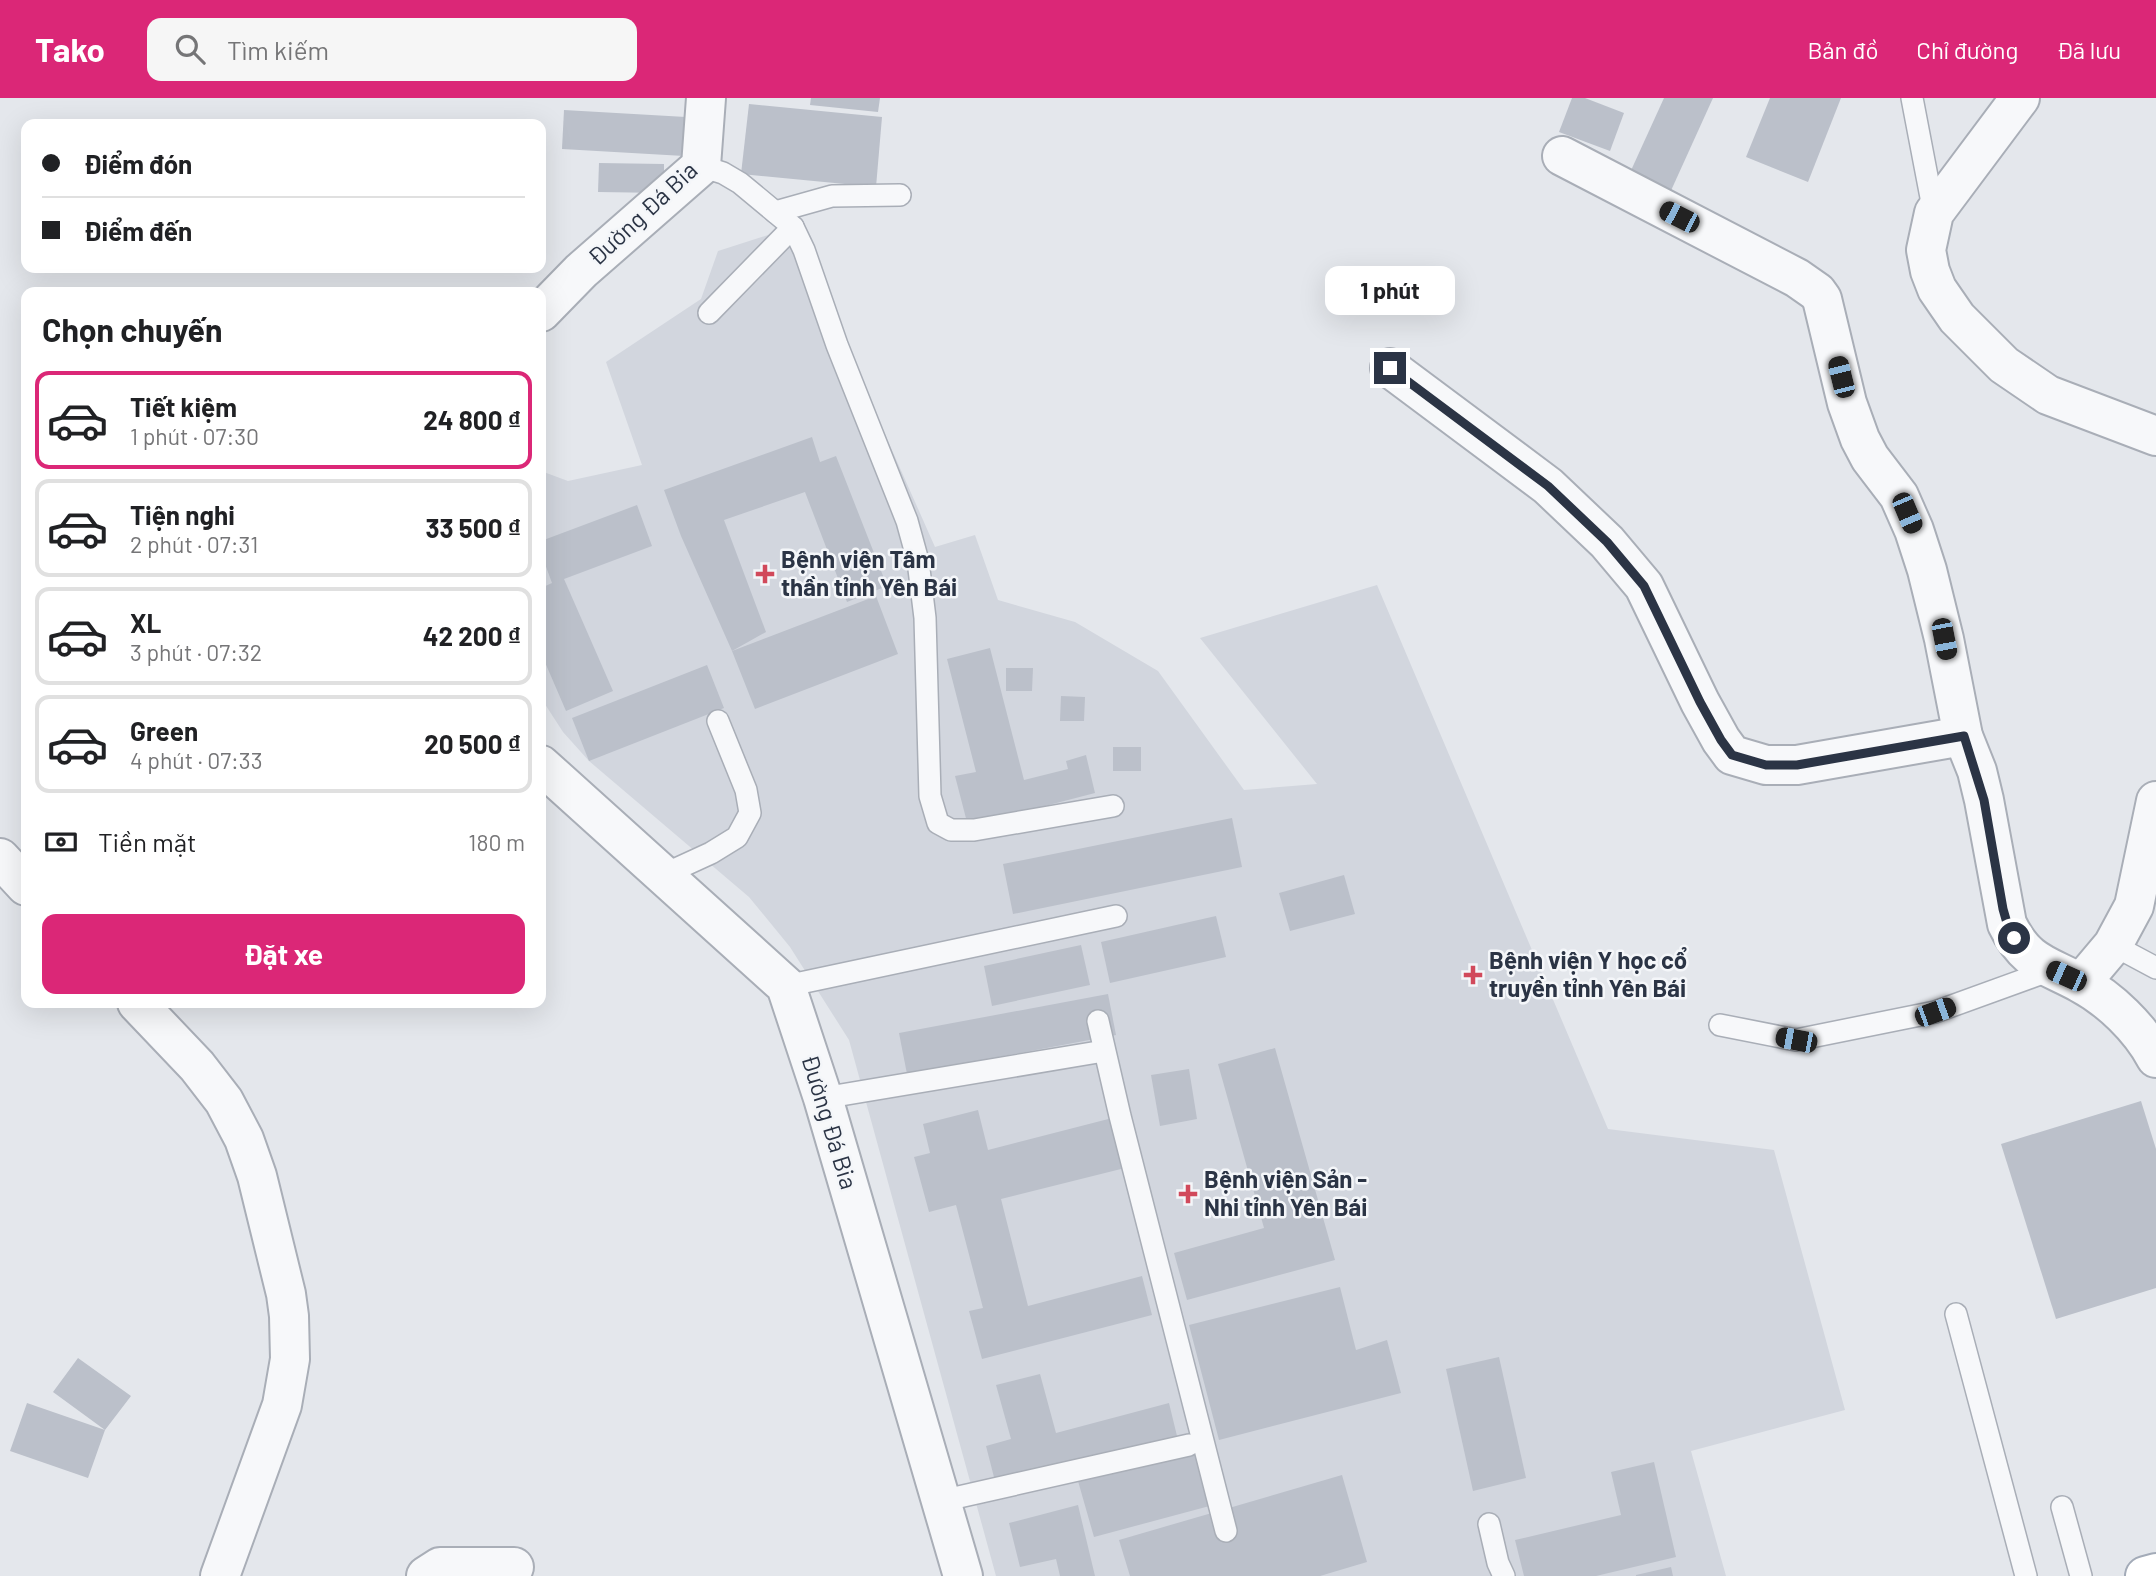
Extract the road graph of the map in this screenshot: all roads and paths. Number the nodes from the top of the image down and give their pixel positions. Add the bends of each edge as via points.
1 (706, 98) edge
2 (1912, 98) edge
3 (2020, 98) edge
4 (1562, 156) dead end
5 (701, 166) junction
6 (900, 195) dead end
7 (775, 212) junction
8 (1934, 213) junction
9 (793, 227) junction
10 (546, 307) edge
11 (709, 313) dead end
12 (1390, 368) dead end
13 (2156, 436) edge
14 (718, 721) dead end
15 (1964, 736) junction
16 (546, 769) edge
17 (2156, 801) edge
18 (1113, 806) dead end
19 (0, 859) edge
20 (663, 874) junction
21 (21, 881) edge
22 (1116, 916) dead end
23 (2113, 945) junction
24 (2156, 968) edge
25 (2066, 976) junction
26 (786, 986) junction
27 (142, 1008) edge
28 (1098, 1021) dead end
29 (1720, 1025) dead end
30 (1104, 1051) junction
31 (2156, 1058) edge
32 (823, 1098) junction
33 (1956, 1314) dead end
34 (1189, 1445) dead end
35 (941, 1501) junction
36 (2062, 1507) dead end
37 (1489, 1524) dead end
38 (1226, 1531) dead end
39 (514, 1567) dead end
40 (2156, 1573) edge
41 (220, 1576) edge
42 (426, 1576) edge
43 (963, 1576) edge
44 (1504, 1576) edge
45 (2026, 1576) edge
46 (2081, 1576) edge
47 (2145, 1576) edge

1 - 5 street, Đường Đá Bia
2 - 8 lane
3 - 8 street
4 - 15 street via 1797,278 1822,299 1860,439 1899,496 1920,550
5 - 7 lane via 740,183
5 - 10 street, Đường Đá Bia
6 - 7 lane via 832,196
7 - 9 lane
8 - 13 street via 1926,250 1937,289 1957,317 2004,365 2048,395
9 - 11 lane
9 - 18 lane via 907,521 918,561 925,618 930,796 938,823 951,830 974,830
12 - 15 street via 1548,486 1607,542 1644,586 1700,702 1732,755 1766,765 1797,765
14 - 20 lane via 746,790 750,813 737,837
15 - 25 street via 1984,800 2007,923 2035,961
16 - 20 street, Đường Đá Bia
17 - 23 street via 2134,906
19 - 21 street
20 - 26 street, Đường Đá Bia
22 - 26 lane
23 - 24 lane
23 - 25 street
25 - 29 lane via 1935,1012 1796,1040
25 - 31 street via 2117,1010
26 - 32 street, Đường Đá Bia
27 - 41 street via 197,1066 224,1101 244,1139 288,1305 290,1359 282,1405
28 - 30 lane
30 - 32 lane
30 - 38 lane
32 - 35 street, Đường Đá Bia
33 - 45 lane
34 - 35 lane
35 - 43 street, Đường Đá Bia
36 - 46 lane
37 - 44 lane
39 - 42 street via 440,1567
40 - 47 main road

